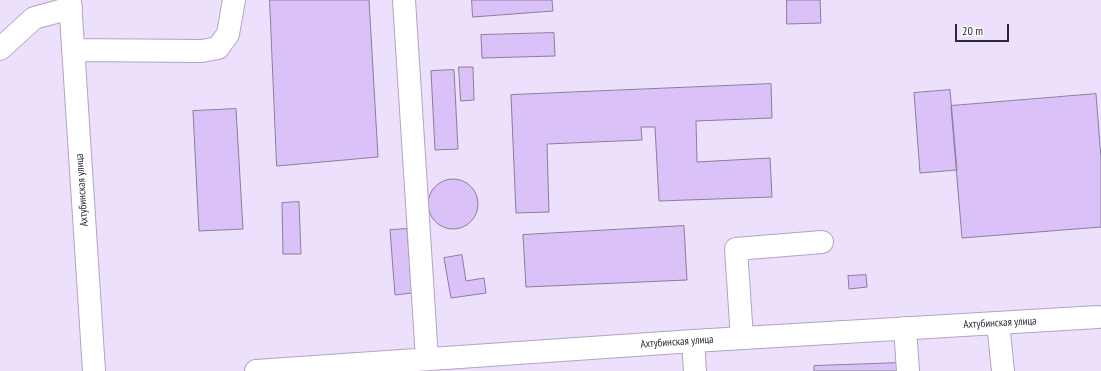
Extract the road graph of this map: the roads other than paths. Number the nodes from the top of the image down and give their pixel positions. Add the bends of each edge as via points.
1 (234, 0) edge
2 (404, 0) edge
3 (71, 4) edge
4 (0, 49) edge
5 (74, 50) junction
6 (822, 242) dead end
7 (1098, 317) dead end
8 (998, 323) junction
9 (905, 328) junction
10 (742, 338) junction
11 (693, 340) junction
12 (427, 359) junction
13 (473, 363) edge
14 (94, 371) edge
15 (256, 371) edge
16 (695, 371) edge
17 (908, 371) edge
18 (1003, 371) edge

1 - 5 street via 228,34 218,48 202,51
2 - 12 street
3 - 4 street via 34,18
3 - 5 street, Ахтубинская улица
5 - 14 street, Ахтубинская улица
6 - 10 street via 736,249
7 - 8 street, Ахтубинская улица
8 - 9 street, Ахтубинская улица
8 - 18 street
9 - 10 street, Ахтубинская улица
9 - 17 street
10 - 11 street, Ахтубинская улица
11 - 13 street, Ахтубинская улица
11 - 16 street
12 - 13 street, Ахтубинская улица
12 - 15 street, Ахтубинская улица

